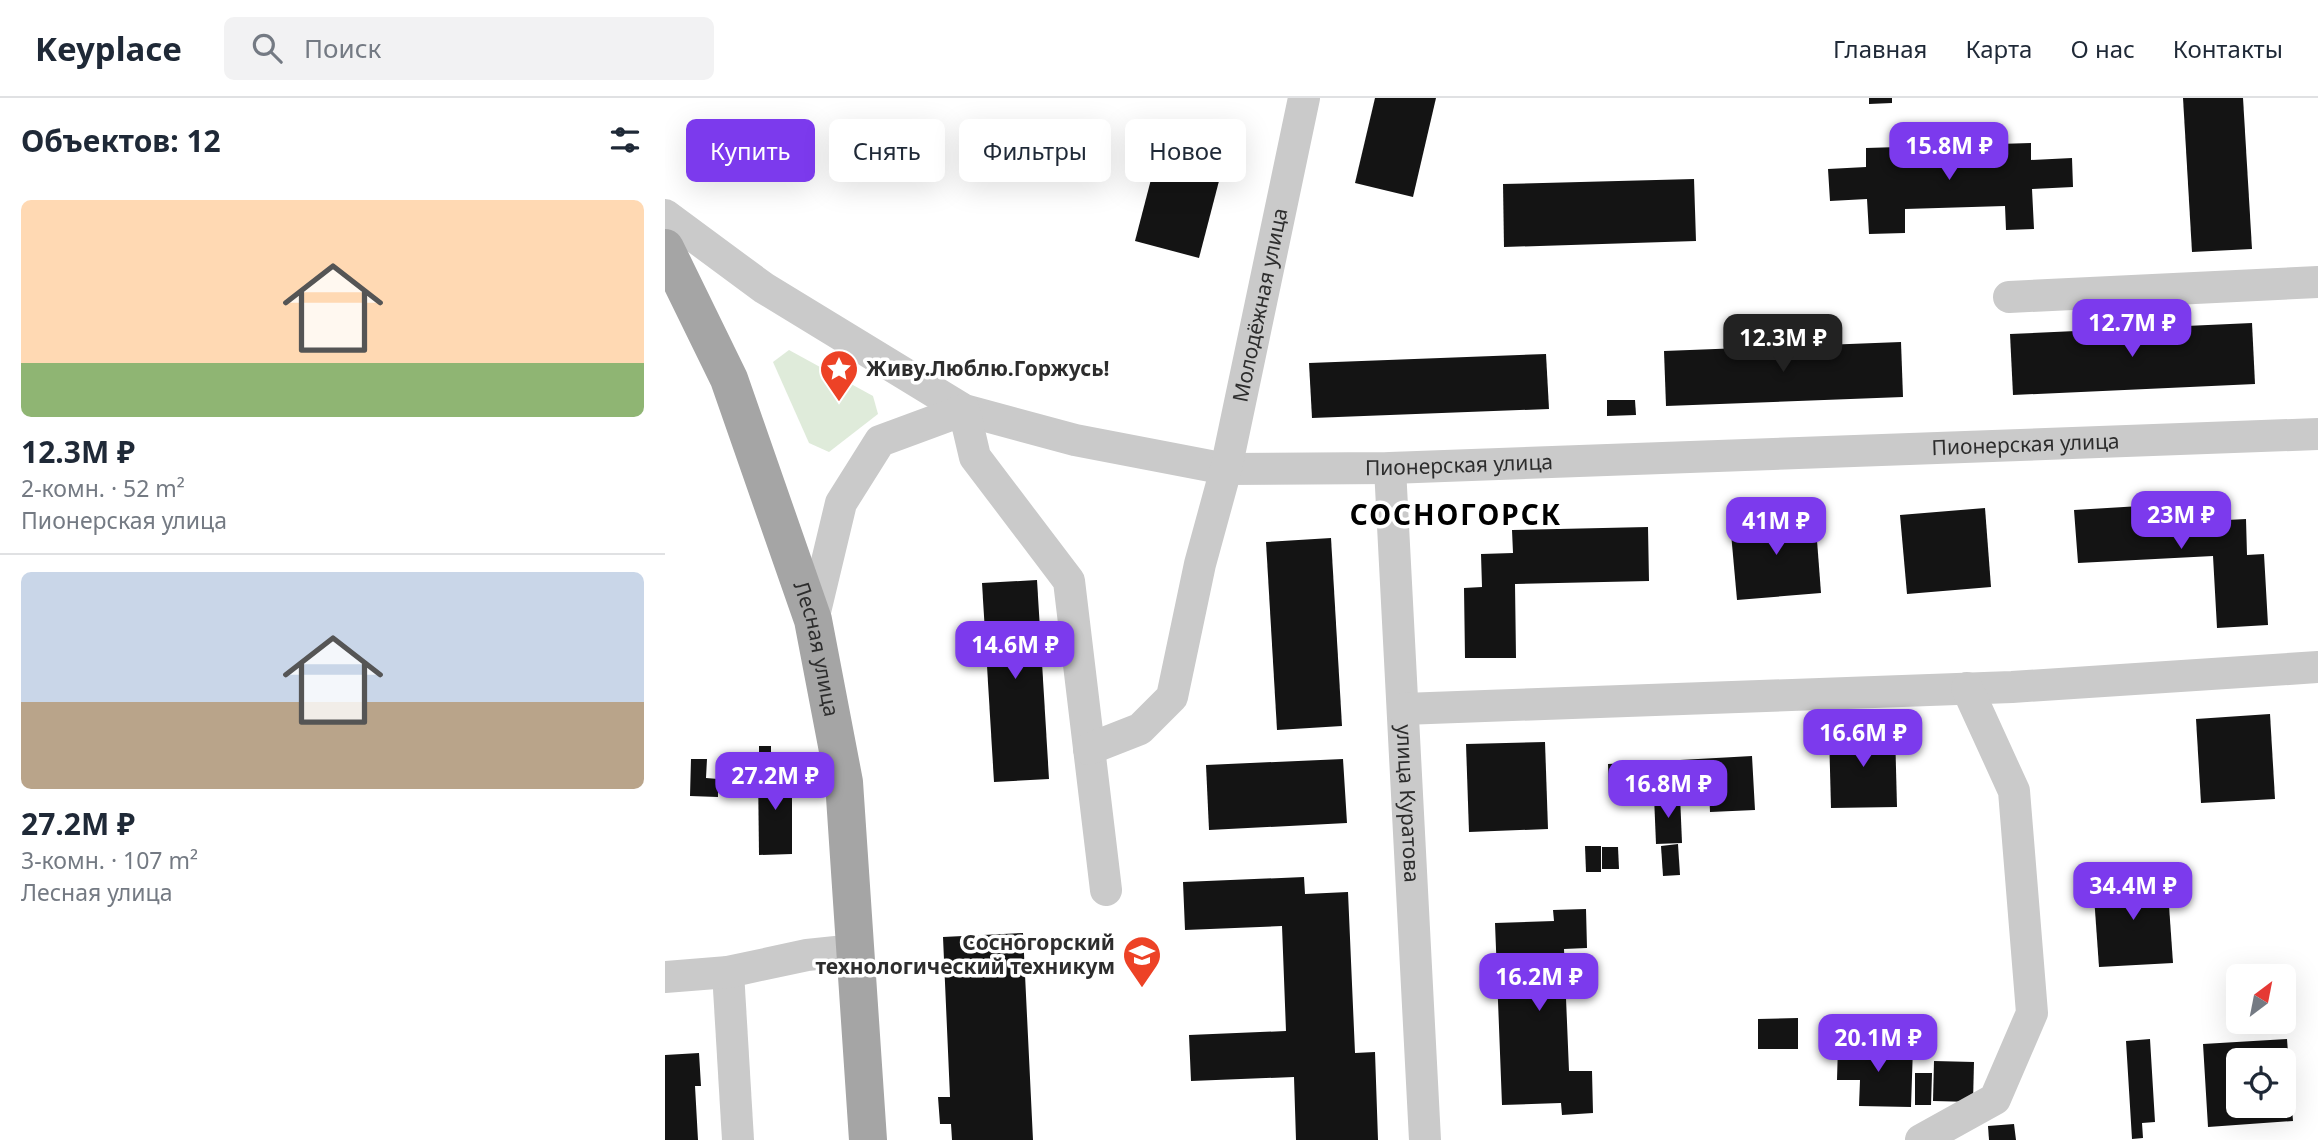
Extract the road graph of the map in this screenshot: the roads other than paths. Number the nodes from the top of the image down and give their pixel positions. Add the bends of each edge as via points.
1 (1304, 98) edge
2 (665, 215) edge
3 (665, 248) edge
4 (2318, 282) edge
5 (2009, 297) dead end
6 (964, 410) junction
7 (2318, 434) edge
8 (1390, 468) junction
9 (1226, 469) junction
10 (813, 620) junction
11 (2318, 667) edge
12 (1967, 688) junction
13 (1403, 709) junction
14 (1089, 749) junction
15 (1106, 890) dead end
16 (855, 950) junction
17 (728, 972) junction
18 (665, 977) edge
19 (738, 1140) edge
20 (868, 1140) edge
21 (1425, 1140) edge
22 (1921, 1140) edge

1 - 9 street, Молодёжная улица
2 - 6 street, Пионерская улица via 764,288
3 - 10 main road, Лесная улица via 729,379
4 - 5 street
6 - 9 street, Пионерская улица via 1075,440
6 - 10 street via 880,441 841,503
6 - 14 street via 975,457 1069,581
7 - 8 street, Пионерская улица
8 - 9 street, Пионерская улица
8 - 13 street, улица Куратова
9 - 14 street, Молодёжная улица via 1200,564 1173,696 1140,729
10 - 16 main road, Лесная улица via 844,782
11 - 12 street
12 - 13 street
12 - 22 street via 2014,791 2032,1013 1995,1099
13 - 21 street, улица Куратова
14 - 15 street
16 - 17 street
16 - 20 main road, Лесная улица
17 - 18 street
17 - 19 street

